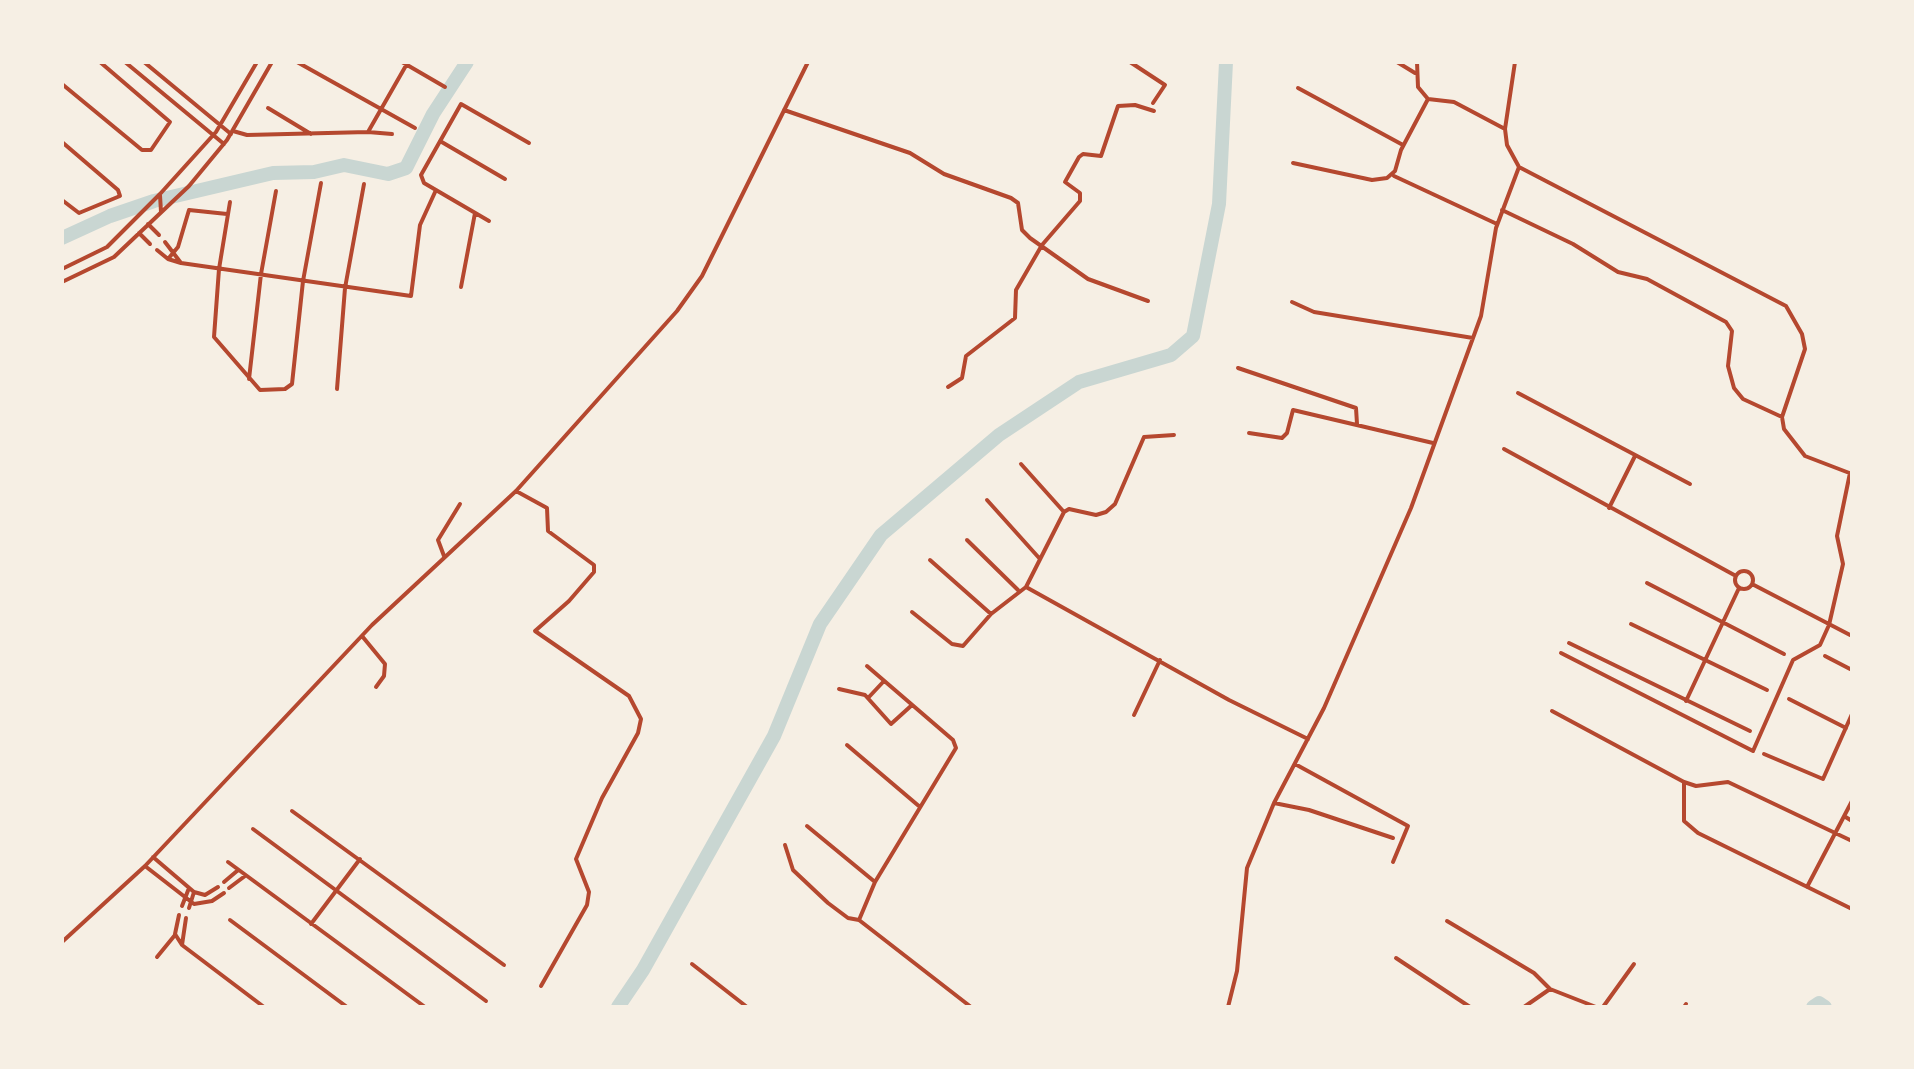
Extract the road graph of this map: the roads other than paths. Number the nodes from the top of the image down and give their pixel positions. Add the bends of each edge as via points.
1 (100, 62) edge
2 (125, 62) edge
3 (144, 62) edge
4 (257, 62) edge
5 (272, 62) edge
6 (297, 62) edge
7 (808, 62) edge
8 (1130, 62) edge
9 (1397, 62) edge
10 (1417, 62) edge
11 (1515, 62) edge
12 (405, 63) edge
13 (1415, 73) junction
14 (62, 84) edge
15 (445, 87) dead end
16 (1298, 88) dead end
17 (1428, 99) junction
18 (193, 103) junction
19 (1153, 103) dead end
20 (268, 108) dead end
21 (382, 110) junction
22 (784, 110) junction
23 (1154, 111) dead end
24 (186, 113) junction
25 (220, 125) junction
26 (415, 128) dead end
27 (1505, 129) junction
28 (232, 132) junction
29 (368, 132) junction
30 (311, 134) junction
31 (392, 134) dead end
32 (213, 136) junction
33 (440, 141) junction
34 (62, 142) edge
35 (529, 143) dead end
36 (224, 144) junction
37 (1403, 145) junction
38 (1293, 163) dead end
39 (1519, 167) junction
40 (1393, 176) junction
41 (505, 179) dead end
42 (321, 183) dead end
43 (364, 184) dead end
44 (436, 190) junction
45 (276, 191) dead end
46 (158, 196) junction
47 (62, 200) edge
48 (230, 202) dead end
49 (1501, 209) junction
50 (162, 211) junction
51 (475, 213) junction
52 (228, 214) junction
53 (489, 221) dead end
54 (148, 224) junction
55 (1497, 224) junction
56 (139, 233) junction
57 (159, 235) dead end
58 (165, 242) dead end
59 (150, 244) dead end
60 (1042, 245) junction
61 (157, 250) dead end
62 (175, 252) junction
63 (168, 259) junction
64 (181, 263) junction
65 (62, 269) edge
66 (219, 269) junction
67 (261, 274) junction
68 (303, 281) junction
69 (62, 282) edge
70 (461, 287) dead end
71 (345, 288) junction
72 (1148, 301) dead end
73 (1292, 302) dead end
74 (1473, 338) junction
75 (1238, 368) dead end
76 (249, 379) junction
77 (948, 387) dead end
78 (337, 389) dead end
79 (1518, 393) dead end
80 (1782, 417) junction
81 (1357, 424) junction
82 (1249, 433) dead end
83 (1174, 435) dead end
84 (1433, 443) junction
85 (1504, 449) dead end
86 (1636, 456) junction
87 (1021, 464) dead end
88 (1851, 474) edge
89 (1690, 484) dead end
90 (516, 491) junction
91 (987, 500) dead end
92 (460, 504) dead end
93 (1609, 508) junction
94 (1064, 512) junction
95 (967, 540) dead end
96 (444, 556) junction
97 (1040, 559) junction
98 (930, 560) dead end
99 (1736, 576) junction
100 (1647, 583) dead end
101 (1752, 584) junction
102 (1026, 587) junction
103 (1739, 588) junction
104 (1018, 590) junction
105 (912, 612) dead end
106 (991, 614) junction
107 (1723, 622) junction
108 (1631, 624) dead end
109 (1829, 625) junction
110 (362, 636) junction
111 (1852, 636) edge
112 (1569, 643) dead end
113 (1561, 653) dead end
114 (1784, 654) dead end
115 (1825, 656) dead end
116 (1160, 660) junction
117 (1705, 660) junction
118 (867, 666) dead end
119 (1852, 670) edge
120 (884, 681) junction
121 (376, 687) dead end
122 (839, 689) dead end
123 (1767, 690) dead end
124 (868, 698) junction
125 (1789, 699) dead end
126 (1686, 701) junction
127 (912, 705) junction
128 (1552, 711) dead end
129 (1852, 714) edge
130 (1134, 715) dead end
131 (1846, 728) junction
132 (1750, 731) dead end
133 (1308, 739) junction
134 (847, 745) dead end
135 (1764, 754) dead end
136 (1295, 764) junction
137 (1684, 782) junction
138 (1852, 801) edge
139 (1274, 803) junction
140 (920, 807) junction
141 (292, 811) dead end
142 (1844, 816) junction
143 (1852, 821) edge
144 (807, 826) dead end
145 (253, 829) dead end
146 (1836, 833) junction
147 (1393, 838) dead end
148 (1852, 841) edge
149 (785, 845) dead end
150 (153, 857) junction
151 (360, 859) junction
152 (228, 862) dead end
153 (1393, 862) dead end
154 (145, 866) junction
155 (238, 870) junction
156 (245, 876) junction
157 (224, 882) dead end
158 (875, 882) junction
159 (218, 887) dead end
160 (1807, 887) junction
161 (229, 888) dead end
162 (192, 890) junction
163 (337, 890) junction
164 (224, 893) dead end
165 (185, 898) junction
166 (182, 906) dead end
167 (190, 906) junction
168 (1852, 909) edge
169 (179, 915) dead end
170 (186, 918) dead end
171 (230, 920) dead end
172 (859, 920) junction
173 (1447, 921) dead end
174 (311, 924) junction
175 (183, 929) junction
176 (175, 934) junction
177 (62, 942) edge
178 (182, 945) junction
179 (157, 957) dead end
180 (1396, 958) dead end
181 (692, 964) dead end
182 (1634, 964) dead end
183 (504, 965) dead end
184 (541, 986) dead end
185 (1550, 989) junction
186 (486, 1001) dead end
187 (422, 1006) edge
188 (264, 1007) edge
189 (347, 1007) edge
190 (747, 1007) edge
191 (971, 1007) edge
192 (1228, 1007) edge
193 (1470, 1007) edge
194 (1524, 1007) edge
195 (1596, 1007) edge
196 (1603, 1007) edge

1 - 14 street via 170,122 151,150 142,150
2 - 24 street
3 - 18 street
4 - 25 street
5 - 28 street
6 - 21 street
7 - 22 street
8 - 19 street via 1165,85
9 - 13 street
10 - 13 street
11 - 27 street
12 - 15 street
12 - 21 street
13 - 17 street
16 - 37 street
17 - 27 street via 1454,102
17 - 37 street
18 - 24 street
18 - 25 street
20 - 30 street
21 - 26 street
21 - 29 street
22 - 60 street via 910,153 944,174 1011,198 1021,212 1022,230
22 - 90 street via 702,276 653,339
23 - 60 street via 1135,105 1116,109 1101,156 1083,154 1067,177 1065,184 1080,193 1080,201
24 - 32 street
25 - 28 street
25 - 32 street
27 - 39 street
28 - 30 street
28 - 36 street
29 - 30 street
29 - 31 street
32 - 36 street
32 - 46 street
33 - 35 street via 461,104
33 - 41 street
33 - 44 street via 421,175
34 - 47 street via 120,196 82,213
36 - 50 street
37 - 40 street
38 - 40 street via 1372,180
39 - 49 street
39 - 80 street via 1786,306 1805,349
40 - 55 street
42 - 68 street
43 - 71 street
44 - 51 street
44 - 71 street via 420,225 411,296
45 - 67 street
46 - 50 street
46 - 65 street via 107,247
48 - 52 street
49 - 55 street
49 - 80 street via 1726,322 1732,331 1728,366 1734,388 1743,399
50 - 54 street
51 - 53 street
51 - 70 street
52 - 62 street via 189,210
52 - 66 street
54 - 56 street
54 - 57 street
55 - 74 street
56 - 59 street
56 - 69 street via 99,267
58 - 62 street
60 - 72 street via 1088,279
60 - 77 street via 1016,290 1015,318 966,356 962,378
61 - 63 street
62 - 63 street
62 - 64 street
63 - 64 street
64 - 66 street
66 - 67 street
66 - 76 street via 214,337
67 - 68 street
67 - 76 street
68 - 71 street
68 - 76 street via 292,384 264,391
71 - 78 street
73 - 74 street via 1314,312
74 - 84 street
75 - 81 street via 1356,408
79 - 86 street
80 - 88 street via 1792,443 1805,456
81 - 82 street via 1293,410 1285,436
81 - 84 street
83 - 94 street via 1144,437 1115,504 1106,512
84 - 133 street via 1411,508
85 - 93 street
86 - 89 street
86 - 93 street
87 - 94 street
88 - 109 street via 1837,536 1843,564
90 - 96 street
90 - 184 street via 547,508 548,531 594,565 569,601 535,631 629,696 641,719 576,859 589,892 587,905
91 - 97 street
92 - 96 street via 438,540
93 - 99 street
94 - 97 street
95 - 104 street
96 - 110 street
97 - 102 street
98 - 106 street
99 - 101 street via 1749,572
99 - 103 street
100 - 107 street
101 - 103 street
101 - 109 street
102 - 104 street
102 - 116 street
103 - 107 street
104 - 106 street
105 - 106 street via 960,647
107 - 114 street
107 - 117 street
108 - 117 street
109 - 111 street
109 - 113 street via 1820,645 1793,660 1753,751
110 - 121 street via 385,664
110 - 150 street
112 - 126 street
115 - 119 street
116 - 130 street
116 - 133 street
117 - 123 street
117 - 126 street
118 - 120 street
120 - 124 street
120 - 127 street
122 - 124 street
124 - 127 street via 891,724
125 - 131 street
126 - 132 street
127 - 140 street via 956,748
128 - 137 street
129 - 131 street
131 - 135 street via 1823,779
133 - 136 street
134 - 140 street
136 - 139 street
136 - 153 street via 1408,826
137 - 146 street via 1728,782
137 - 160 street via 1684,821 1698,833
138 - 142 street
139 - 147 street
139 - 192 street via 1247,868 1237,971
140 - 158 street
141 - 151 street
142 - 143 street
142 - 146 street
144 - 158 street
145 - 163 street
146 - 148 street
146 - 160 street
149 - 172 street via 793,870 828,903
150 - 154 street
150 - 162 street
151 - 163 street
151 - 183 street
152 - 155 street
154 - 165 street
154 - 177 street
155 - 156 street
155 - 157 street
156 - 161 street
156 - 174 street
158 - 172 street
159 - 162 street via 205,895
160 - 168 street
162 - 165 street
162 - 167 street
163 - 174 street
163 - 186 street
164 - 167 street
165 - 166 street
165 - 167 street
169 - 176 street
170 - 175 street
171 - 189 street
172 - 191 street
173 - 185 street via 1534,973
174 - 187 street
175 - 176 street
175 - 178 street
176 - 178 street
176 - 179 street
178 - 188 street
180 - 193 street
181 - 190 street
182 - 196 street
185 - 194 street
185 - 195 street

